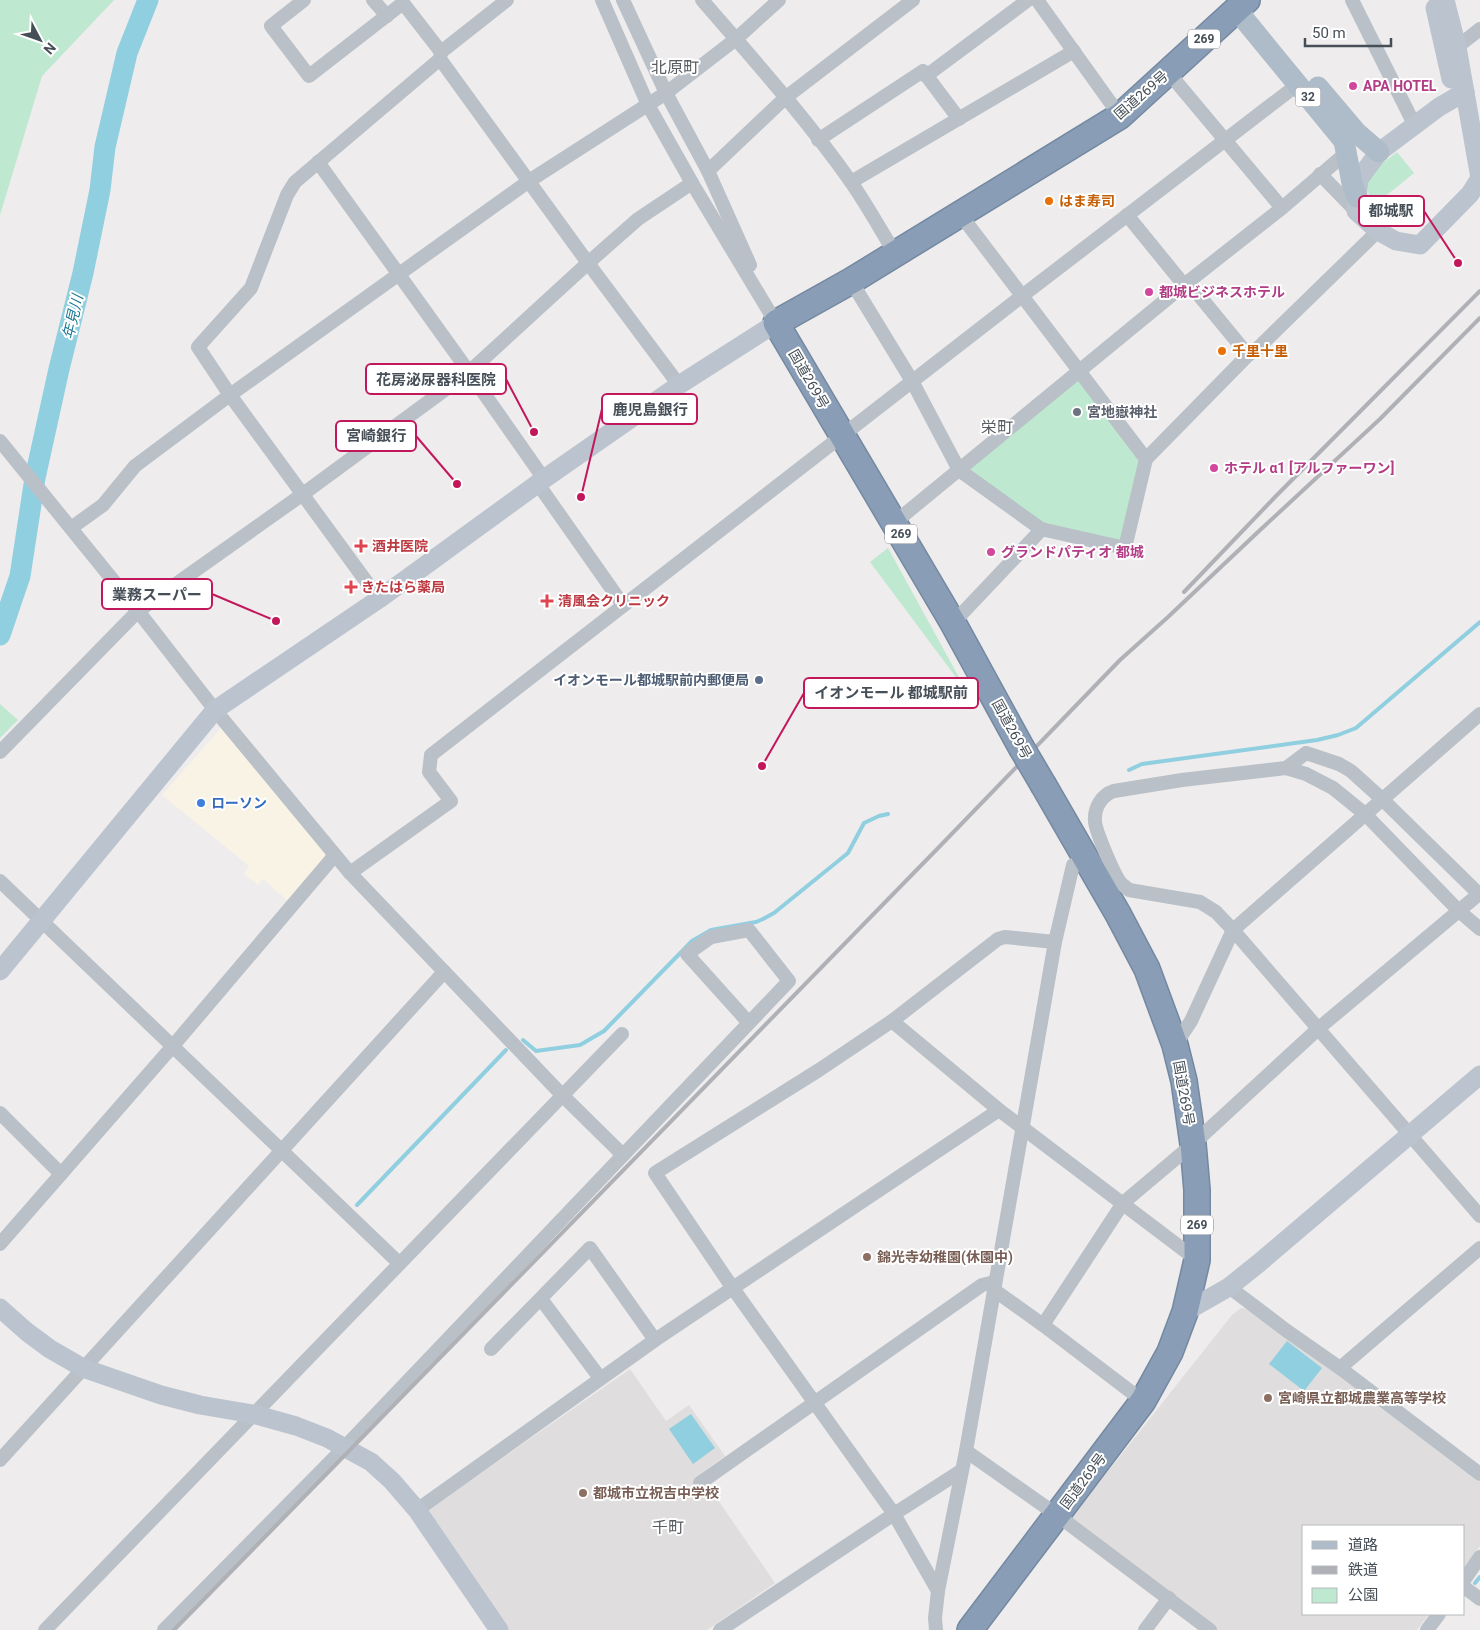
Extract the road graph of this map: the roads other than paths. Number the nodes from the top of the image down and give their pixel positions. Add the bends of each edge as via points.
1 (304, 0) edge
2 (373, 0) edge
3 (507, 0) edge
4 (602, 0) edge
5 (622, 0) edge
6 (702, 0) edge
7 (779, 0) edge
8 (913, 0) edge
9 (1028, 0) edge
10 (1037, 0) edge
11 (1352, 0) edge
12 (1433, 0) edge
13 (1446, 0) edge
14 (1241, 2) edge
15 (386, 16) junction
16 (1480, 29) edge
17 (736, 39) junction
18 (1458, 47) junction
19 (1074, 51) junction
20 (441, 56) junction
21 (1168, 72) junction
22 (926, 76) junction
23 (1298, 85) junction
24 (666, 93) junction
25 (1460, 95) junction
26 (785, 98) junction
27 (648, 105) junction
28 (1120, 116) junction
29 (959, 119) junction
30 (1415, 126) junction
31 (818, 140) junction
32 (1224, 141) junction
33 (1478, 147) edge
34 (1379, 152) junction
35 (1346, 153) junction
36 (318, 162) junction
37 (708, 171) junction
38 (1320, 174) junction
39 (1480, 178) edge
40 (529, 181) junction
41 (851, 182) junction
42 (692, 184) junction
43 (1357, 204) junction
44 (1282, 208) junction
45 (960, 214) junction
46 (1127, 215) junction
47 (1378, 231) junction
48 (895, 253) junction
49 (588, 263) junction
50 (399, 275) junction
51 (851, 281) junction
52 (1186, 284) junction
53 (1022, 296) junction
54 (776, 323) junction
55 (1248, 355) junction
56 (1079, 371) junction
57 (469, 372) junction
58 (912, 380) junction
59 (679, 385) junction
60 (230, 395) junction
61 (842, 436) junction
62 (0, 441) edge
63 (1146, 459) junction
64 (959, 470) junction
65 (541, 482) junction
66 (303, 494) junction
67 (894, 523) junction
68 (71, 528) junction
69 (1042, 529) junction
70 (379, 599) junction
71 (623, 605) junction
72 (138, 611) junction
73 (953, 623) junction
74 (215, 710) junction
75 (1480, 714) edge
76 (0, 752) edge
77 (1286, 768) junction
78 (1382, 798) junction
79 (1365, 814) junction
80 (335, 855) junction
81 (1073, 865) dead end
82 (350, 873) junction
83 (0, 881) edge
84 (1480, 894) edge
85 (1459, 910) junction
86 (42, 922) junction
87 (1480, 929) edge
88 (1234, 930) junction
89 (1055, 942) junction
90 (0, 971) edge
91 (444, 972) junction
92 (892, 1021) junction
93 (749, 1023) junction
94 (1319, 1028) junction
95 (622, 1034) dead end
96 (1175, 1045) junction
97 (172, 1047) junction
98 (1480, 1075) edge
99 (562, 1095) junction
100 (999, 1110) junction
101 (0, 1113) edge
102 (1022, 1126) junction
103 (1410, 1134) junction
104 (1193, 1144) junction
105 (281, 1151) junction
106 (623, 1155) junction
107 (61, 1174) junction
108 (1123, 1203) junction
109 (1480, 1216) edge
110 (0, 1244) edge
111 (1480, 1248) edge
112 (1197, 1260) junction
113 (399, 1263) junction
114 (994, 1286) junction
115 (1229, 1287) junction
116 (732, 1288) junction
117 (541, 1298) junction
118 (0, 1308) edge
119 (1185, 1312) junction
120 (1043, 1326) junction
121 (655, 1340) junction
122 (491, 1350) dead end
123 (83, 1368) junction
124 (1340, 1368) junction
125 (600, 1378) junction
126 (1143, 1401) junction
127 (815, 1403) junction
128 (253, 1414) junction
129 (344, 1448) junction
130 (966, 1451) junction
131 (0, 1460) edge
132 (961, 1471) junction
133 (1480, 1474) edge
134 (700, 1483) dead end
135 (418, 1510) junction
136 (894, 1514) junction
137 (1057, 1515) junction
138 (1480, 1557) edge
139 (1465, 1579) edge
140 (1465, 1587) edge
141 (938, 1591) junction
142 (1169, 1598) junction
143 (1480, 1599) edge
144 (1438, 1615) edge
145 (45, 1630) edge
146 (164, 1630) edge
147 (499, 1630) edge
148 (720, 1630) edge
149 (936, 1630) edge
150 (970, 1630) edge
151 (1145, 1630) edge
152 (1210, 1630) edge
153 (1427, 1630) edge

1 - 15 street via 271,26 309,76
2 - 15 street
3 - 20 street
4 - 27 street
5 - 24 street
6 - 17 street
7 - 17 street
8 - 26 street
9 - 22 street
10 - 19 street
11 - 30 street
12 - 25 street
13 - 18 street
14 - 21 highway, 国道269号 / 269
14 - 23 main road, 32 via 1244,19
14 - 34 main road, 32 via 1253,11 1356,133
15 - 20 street via 403,3
16 - 18 street
17 - 24 street
17 - 26 street
18 - 25 street
19 - 28 street
19 - 29 street
20 - 36 street
20 - 40 street
21 - 28 highway, 国道269号 / 269
21 - 32 street
22 - 29 street
22 - 31 street via 923,71
23 - 32 street
23 - 35 main road, 32 via 1344,141
24 - 27 street
24 - 37 street
25 - 30 street
25 - 33 street
26 - 31 street
26 - 37 street
27 - 40 street
27 - 42 street
28 - 45 highway, 国道269号 / 269
29 - 41 street
30 - 34 street
31 - 41 street
32 - 44 street
32 - 46 street
33 - 39 street
34 - 43 street via 1359,179
35 - 38 street
35 - 43 main road, 32
36 - 50 street
36 - 60 street via 294,182 251,288 198,347
37 - 54 street
38 - 43 street
38 - 44 street
39 - 47 street via 1470,194 1420,245 1396,241
40 - 49 street
40 - 50 street
41 - 48 street
42 - 49 street via 638,219
42 - 54 street
43 - 47 street
44 - 52 street
45 - 48 highway, 国道269号 / 269
45 - 53 street
46 - 52 street
46 - 53 street
47 - 55 street
48 - 51 highway, 国道269号 / 269
49 - 57 street
49 - 59 street
50 - 57 street
50 - 60 street
51 - 54 highway, 国道269号 / 269
51 - 58 street
52 - 55 street
52 - 56 street
53 - 56 street
53 - 58 street
54 - 59 street
54 - 61 highway, 国道269号 / 269
55 - 63 street
56 - 63 street
56 - 64 street
57 - 65 street
57 - 66 street
58 - 61 street
58 - 64 street
59 - 65 street
60 - 66 street
60 - 68 street via 135,466 103,505
61 - 67 highway, 国道269号 / 269
61 - 71 street
62 - 68 street
63 - 69 street via 1125,548
64 - 67 street
64 - 69 street
65 - 70 street
65 - 71 street
66 - 70 street
66 - 72 street
67 - 73 highway, 国道269号 / 269
68 - 72 street
69 - 73 street
70 - 74 street
71 - 82 street via 431,755 429,772 451,801
72 - 74 street
72 - 76 street
73 - 96 highway, 国道269号 / 269, bridge via 1147,969
74 - 80 street
74 - 86 street
75 - 78 street
77 - 78 street via 1306,753 1318,756 1350,771
77 - 79 street via 1333,788
77 - 88 street via 1182,780 1107,793 1098,803 1095,821 1101,847 1120,882 1128,890 1200,902
78 - 79 street
78 - 84 street
79 - 85 street
79 - 88 street
80 - 82 street
80 - 97 street
81 - 89 street
82 - 91 street
83 - 86 street
84 - 85 street
85 - 87 street
85 - 94 street
86 - 90 street
86 - 97 street
88 - 94 street
88 - 96 street via 1191,1021
89 - 92 street via 998,939
89 - 102 street
91 - 99 street
91 - 105 street
92 - 100 street
92 - 116 street via 655,1173
93 - 93 street via 788,981 749,930 711,937 687,954
93 - 106 street
94 - 103 street
94 - 104 street
95 - 99 street
96 - 104 highway, 国道269号 / 269 via 1184,1080
97 - 105 street
97 - 107 street
98 - 103 street
99 - 106 street
99 - 113 street
100 - 102 street
100 - 116 street
101 - 107 street
102 - 108 street
102 - 114 street
103 - 109 street
103 - 115 street
104 - 108 street
104 - 112 highway, 国道269号 / 269
105 - 113 street
105 - 123 street
106 - 129 street
107 - 110 street
108 - 112 street
108 - 120 street
111 - 124 street
112 - 119 highway, 国道269号 / 269
113 - 128 street
114 - 120 street
114 - 127 street via 982,1285
114 - 130 street
115 - 119 street
115 - 124 street
116 - 121 street
116 - 127 street
117 - 121 street via 590,1248
117 - 122 street
117 - 125 street
118 - 123 street via 50,1349
119 - 126 highway, 国道269号 / 269 via 1170,1352
120 - 126 street
121 - 125 street
123 - 128 street via 161,1395
123 - 131 street
124 - 133 street
125 - 135 street
126 - 137 highway, 国道269号 / 269
127 - 134 street
127 - 136 street
128 - 129 street via 296,1426
128 - 145 street
129 - 135 street via 371,1462
129 - 146 street
130 - 132 street
130 - 137 street
132 - 136 street
132 - 141 street
135 - 147 street
136 - 141 street
136 - 148 street
137 - 142 street
137 - 150 highway, 国道269号 / 269
138 - 139 street
140 - 143 street
141 - 149 street
142 - 151 street
142 - 152 street
144 - 153 street

